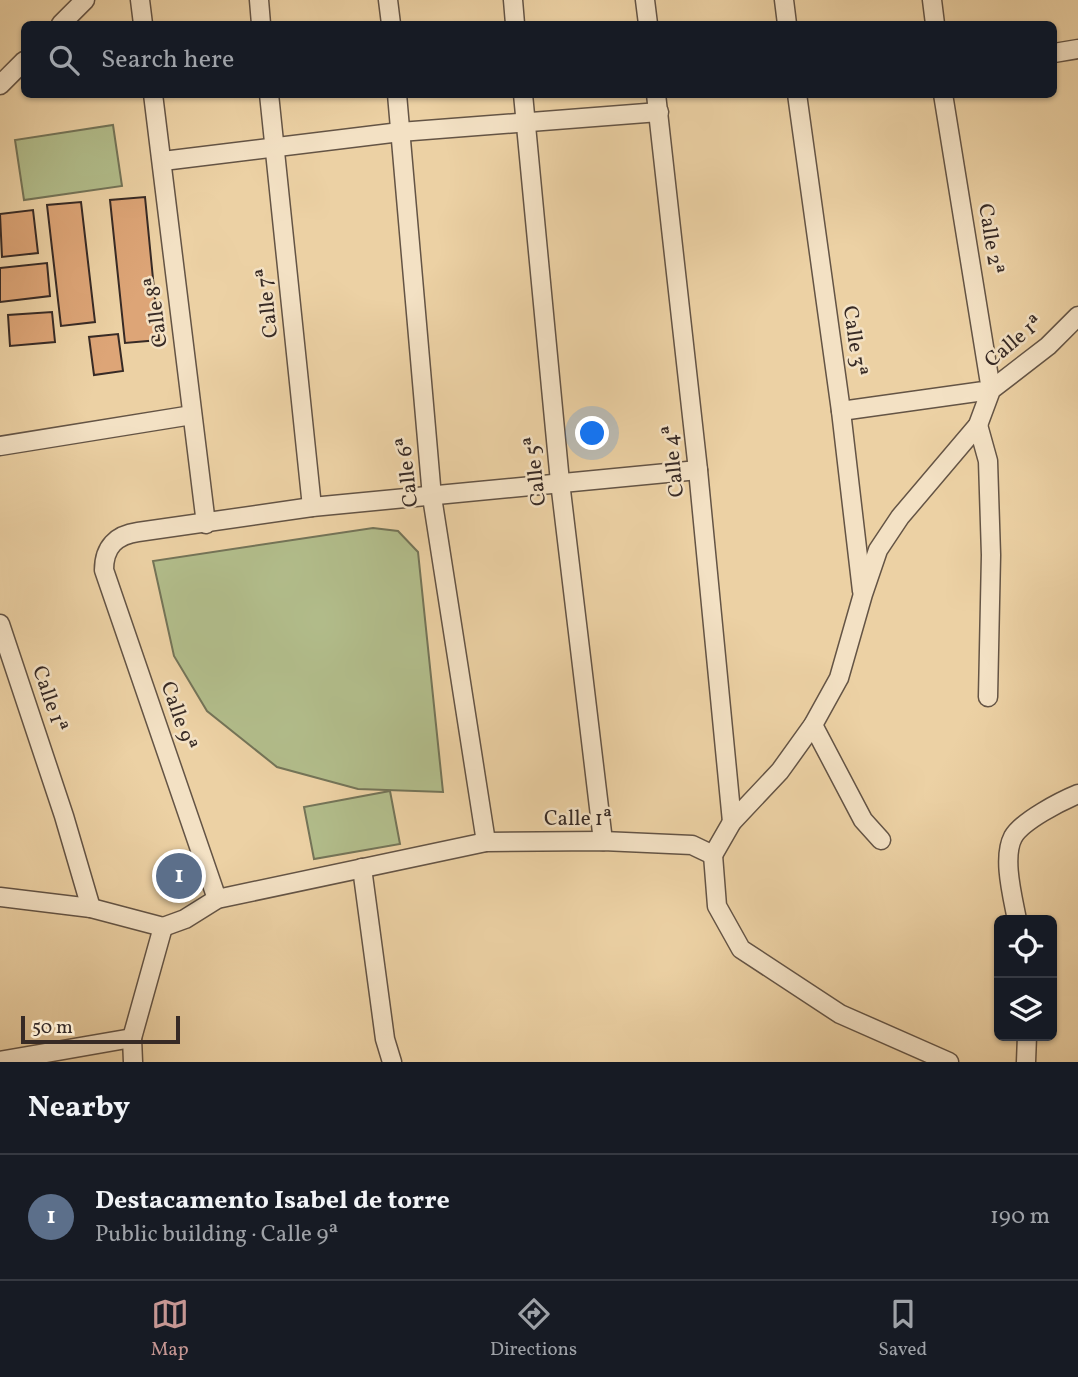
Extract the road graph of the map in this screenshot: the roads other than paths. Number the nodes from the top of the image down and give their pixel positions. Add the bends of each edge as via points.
1 (85, 0) edge
2 (140, 0) edge
3 (259, 0) edge
4 (388, 0) edge
5 (513, 0) edge
6 (645, 0) edge
7 (784, 0) edge
8 (932, 0) edge
9 (64, 21) edge
10 (143, 21) edge
11 (261, 21) edge
12 (391, 21) edge
13 (515, 21) edge
14 (648, 21) edge
15 (787, 21) edge
16 (934, 21) edge
17 (1078, 49) edge
18 (1057, 52) edge
19 (21, 64) edge
20 (0, 85) edge
21 (154, 98) edge
22 (269, 98) edge
23 (397, 98) edge
24 (523, 98) edge
25 (798, 98) edge
26 (944, 98) edge
27 (658, 103) edge
28 (526, 123) junction
29 (400, 132) junction
30 (274, 148) junction
31 (163, 161) junction
32 (1078, 316) edge
33 (991, 390) junction
34 (841, 411) junction
35 (192, 415) junction
36 (978, 425) junction
37 (0, 446) edge
38 (698, 470) junction
39 (560, 482) junction
40 (432, 497) junction
41 (312, 507) junction
42 (206, 524) junction
43 (863, 594) junction
44 (0, 624) edge
45 (988, 697) dead end
46 (813, 725) junction
47 (1078, 794) edge
48 (732, 822) junction
49 (881, 840) dead end
50 (603, 841) junction
51 (486, 842) junction
52 (713, 855) junction
53 (362, 868) junction
54 (0, 897) edge
55 (217, 900) junction
56 (91, 908) junction
57 (1016, 915) edge
58 (163, 927) junction
59 (132, 1038) junction
60 (1027, 1041) edge
61 (0, 1061) edge
62 (133, 1062) edge
63 (391, 1062) edge
64 (949, 1062) edge
65 (1026, 1062) edge

1 - 9 street
2 - 10 street
3 - 11 street
4 - 12 street
5 - 13 street
6 - 14 street
7 - 15 street
8 - 16 street
17 - 18 street
19 - 20 street
21 - 31 street, Calle 8ª
22 - 30 street, Calle 7ª
23 - 29 street, Calle 6ª
24 - 28 street, Calle 5ª
25 - 34 street, Calle 3ª
26 - 33 street, Calle 2ª
27 - 28 street
27 - 38 street, Calle 4ª
28 - 29 street
28 - 39 street, Calle 5ª
29 - 30 street
29 - 40 street, Calle 6ª
30 - 31 street
30 - 41 street, Calle 7ª
31 - 35 street, Calle 8ª
32 - 33 street, Calle 1ª
33 - 34 street
33 - 36 street, Calle 1ª
34 - 43 street, Calle 3ª
35 - 37 street
35 - 42 street, Calle 8ª
36 - 43 street, Calle 1ª via 900,517 878,550
36 - 45 street via 988,461
38 - 39 street
38 - 48 street, Calle 4ª
39 - 40 street
39 - 50 street, Calle 5ª
40 - 41 street
40 - 51 street, Calle 6ª
41 - 42 street
42 - 55 street, Calle 9ª via 117,538 108,548 104,570
43 - 46 street, Calle 1ª via 839,678
44 - 56 street, Calle 1ª
46 - 48 street, Calle 1ª
46 - 49 street via 863,820
47 - 57 street via 1031,820 1013,837 1009,857
48 - 52 street, Calle 1ª
50 - 51 street, Calle 1ª
50 - 52 street, Calle 1ª via 692,845
51 - 53 street, Calle 1ª
52 - 64 street via 717,906 741,949 839,1014
53 - 55 street, Calle 1ª
53 - 63 street
54 - 56 street
55 - 58 street, Calle 1ª
56 - 58 street
58 - 59 street
59 - 61 street
59 - 62 street
60 - 65 street

